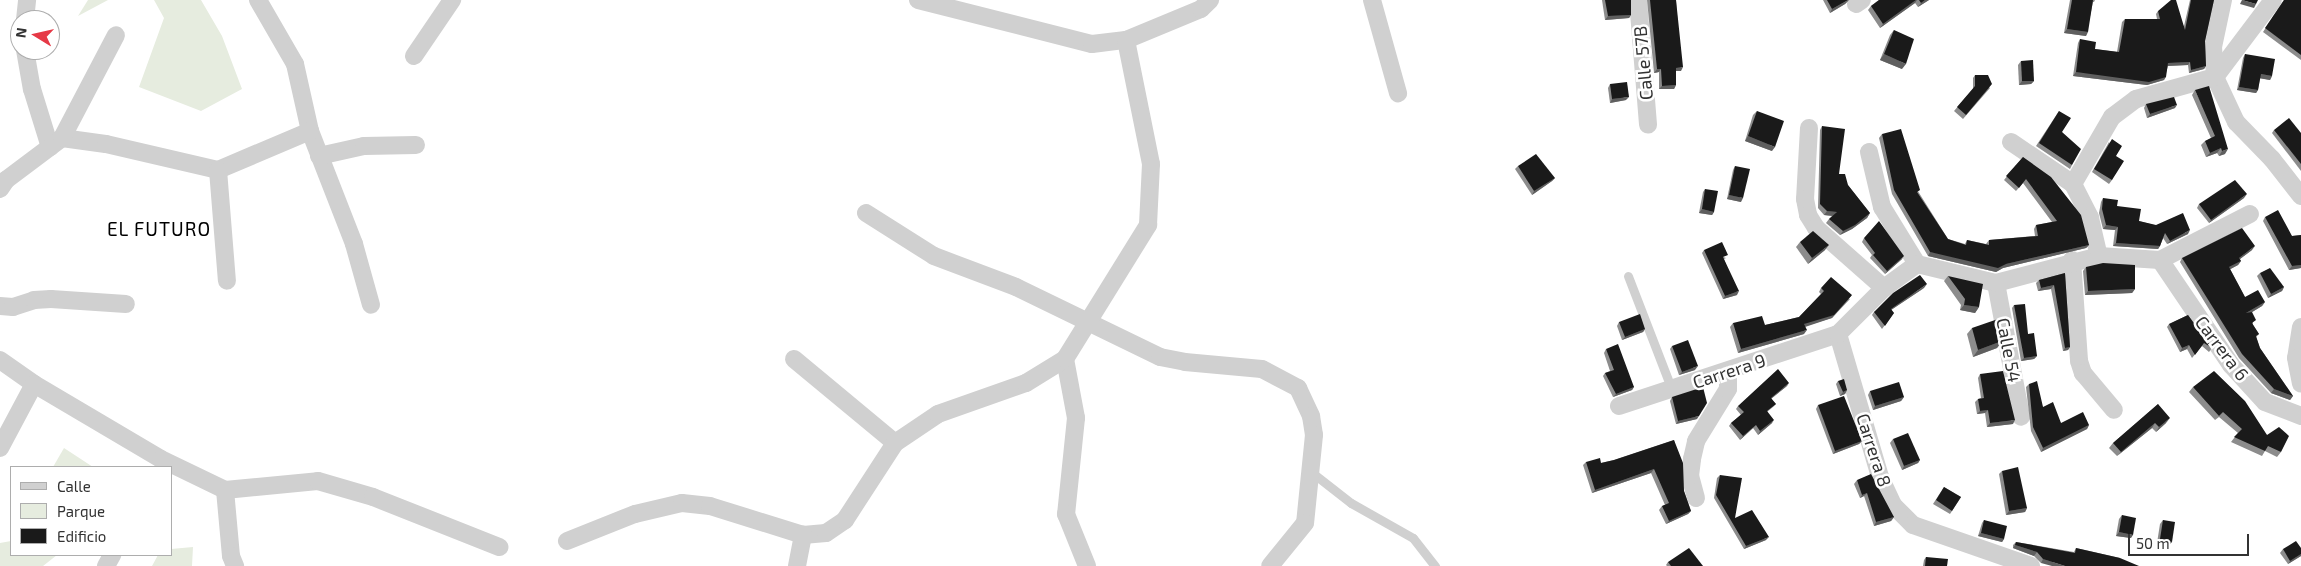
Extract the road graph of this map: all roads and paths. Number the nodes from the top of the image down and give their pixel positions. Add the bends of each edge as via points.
1 (258, 0) edge
2 (452, 0) edge
3 (918, 0) edge
4 (1210, 0) edge
5 (1372, 0) edge
6 (1638, 0) edge
7 (2223, 0) edge
8 (2273, 0) edge
9 (116, 36) dead end
10 (1126, 40) junction
11 (414, 56) dead end
12 (27, 60) edge
13 (2215, 77) junction
14 (1398, 93) dead end
15 (1648, 125) dead end
16 (1810, 128) dead end
17 (310, 131) junction
18 (56, 142) junction
19 (2011, 142) dead end
20 (416, 145) dead end
21 (1869, 152) dead end
22 (319, 156) junction
23 (218, 170) junction
24 (2073, 184) junction
25 (0, 188) edge
26 (2301, 196) edge
27 (866, 213) dead end
28 (2250, 214) dead end
29 (2099, 256) junction
30 (2072, 260) junction
31 (2160, 260) junction
32 (1917, 264) junction
33 (1628, 276) dead end
34 (227, 281) dead end
35 (1996, 283) junction
36 (1884, 288) junction
37 (126, 304) dead end
38 (371, 305) dead end
39 (0, 306) edge
40 (1089, 324) junction
41 (2301, 326) edge
42 (1838, 334) junction
43 (794, 359) dead end
44 (1065, 359) junction
45 (0, 360) edge
46 (1728, 373) junction
47 (34, 384) junction
48 (2301, 384) edge
49 (1672, 390) junction
50 (1619, 406) dead end
51 (2114, 410) dead end
52 (2301, 416) edge
53 (2021, 417) dead end
54 (895, 443) junction
55 (0, 448) edge
56 (159, 463) edge
57 (172, 468) edge
58 (1310, 471) junction
59 (225, 490) junction
60 (1696, 498) dead end
61 (803, 535) junction
62 (567, 541) dead end
63 (499, 547) dead end
64 (235, 566) edge
65 (797, 566) edge
66 (1087, 566) edge
67 (1270, 566) edge
68 (1435, 566) edge
69 (2031, 566) edge

1 - 17 street via 295,64
2 - 11 street
3 - 10 street via 1092,44
4 - 10 street via 1201,9
5 - 14 street
6 - 15 street, Calle 57B
7 - 13 street via 2213,47
8 - 13 street
9 - 18 street
10 - 40 street via 1151,164 1148,225
12 - 18 street via 32,89
13 - 24 street via 2136,99 2112,117
13 - 26 street via 2236,122 2272,159
16 - 36 street via 1805,199 1808,215 1816,228
17 - 22 street
17 - 23 street
18 - 23 street via 106,144
18 - 25 street
19 - 24 street
20 - 22 street via 364,146
21 - 32 street via 1882,207
22 - 38 street via 354,244
23 - 34 street
24 - 29 street via 2090,218
27 - 40 street via 934,256 1016,287
28 - 31 street
29 - 30 street
29 - 31 street
30 - 35 street
30 - 51 street via 2079,361 2083,373
31 - 52 street, Carrera 6 via 2231,365 2265,402
32 - 35 street
32 - 36 street
33 - 49 lane
35 - 53 street, Calle 54
36 - 42 street
37 - 39 street via 51,299 34,300 13,307
40 - 44 street
40 - 58 street via 1160,357 1262,369 1298,388 1312,425
41 - 48 street via 2296,358
42 - 46 street, Carrera 9
42 - 69 street, Carrera 8 via 1880,477 1893,505 1913,525
43 - 54 street
44 - 54 street via 1026,382 938,414
44 - 66 street via 1076,418 1066,514
45 - 47 street
46 - 49 street, Carrera 9
46 - 60 street via 1728,389 1696,441 1690,476
47 - 55 street
47 - 56 street
49 - 50 street, Carrera 9
54 - 61 street via 845,520 826,533
57 - 59 street
58 - 67 street via 1305,523
58 - 68 lane via 1351,503 1413,538
59 - 63 street via 318,481 373,498
59 - 64 street via 231,556
61 - 62 street via 710,506 682,503 635,514
61 - 65 street

